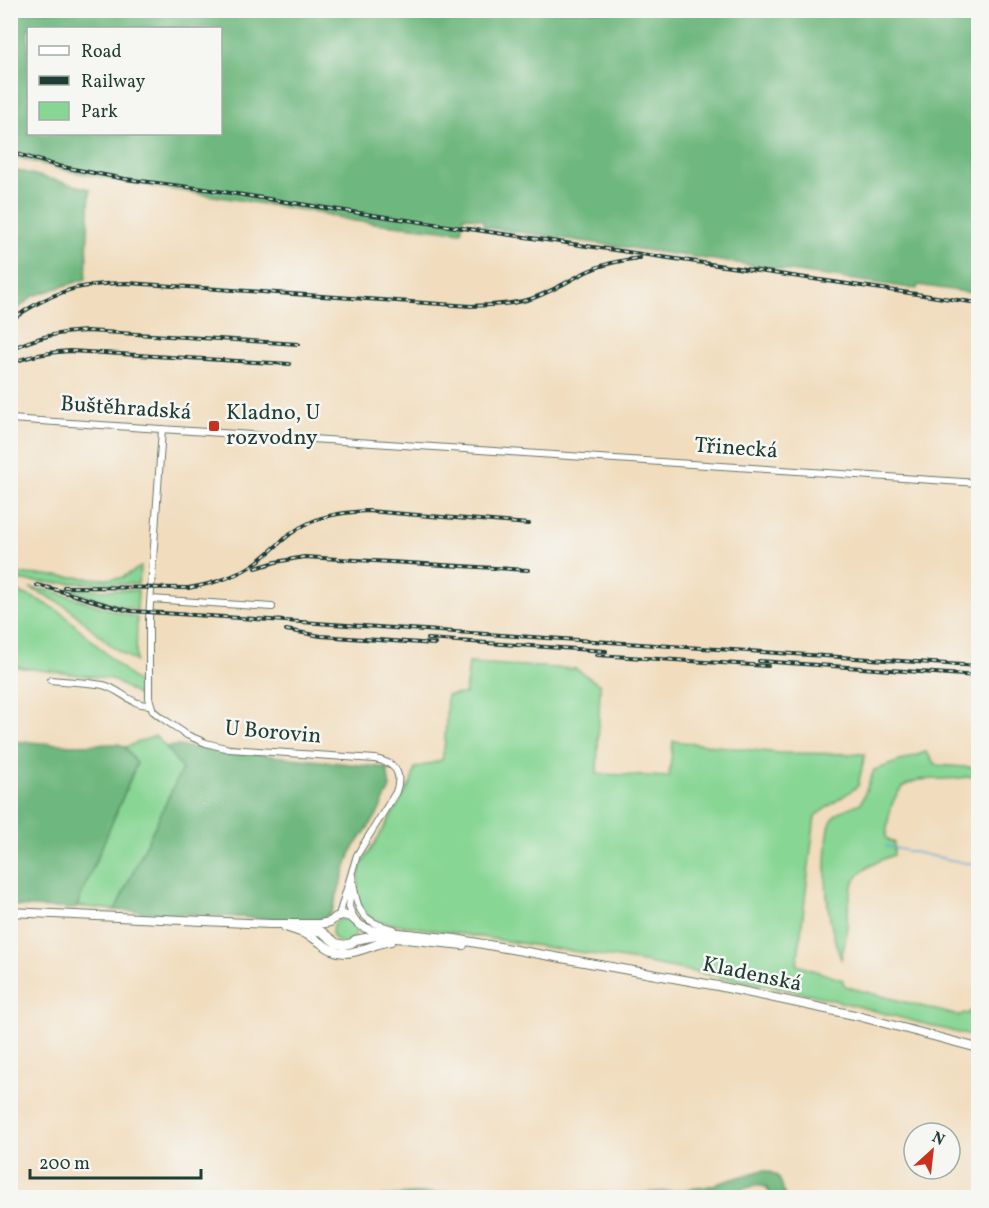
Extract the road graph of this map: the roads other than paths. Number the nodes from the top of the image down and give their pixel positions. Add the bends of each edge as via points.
1 (10, 419) edge
2 (162, 429) junction
3 (491, 451) joint
4 (978, 483) edge
5 (151, 599) junction
6 (272, 607) dead end
7 (51, 680) dead end
8 (150, 705) junction
9 (352, 872) junction
10 (10, 912) edge
11 (339, 915) junction
12 (355, 921) junction
13 (330, 922) junction
14 (272, 924) junction
15 (427, 936) junction
16 (330, 937) junction
17 (355, 940) junction
18 (417, 940) junction
19 (515, 951) junction
20 (978, 1048) edge

1 - 2 street, Buštěhradská
2 - 3 street, Buštěhradská
2 - 5 street
3 - 4 street, Třinecká
5 - 6 street
5 - 8 street
7 - 8 street, U Borovin via 103,685 142,705
8 - 9 street, U Borovin via 187,735 213,746 375,759 392,766 399,777 396,792 357,855
9 - 11 street
9 - 12 street via 349,907
9 - 15 street via 356,902 364,916 383,927
10 - 14 main road
11 - 12 main road
11 - 13 main road
12 - 15 main road via 371,930
12 - 17 main road
13 - 14 main road
13 - 16 main road
14 - 16 main road via 314,929
14 - 18 main road via 304,933 341,953 380,943
15 - 19 main road
16 - 17 main road via 340,945
17 - 18 main road via 376,936
18 - 19 main road
19 - 20 main road, Kladenská via 718,986 854,1015

